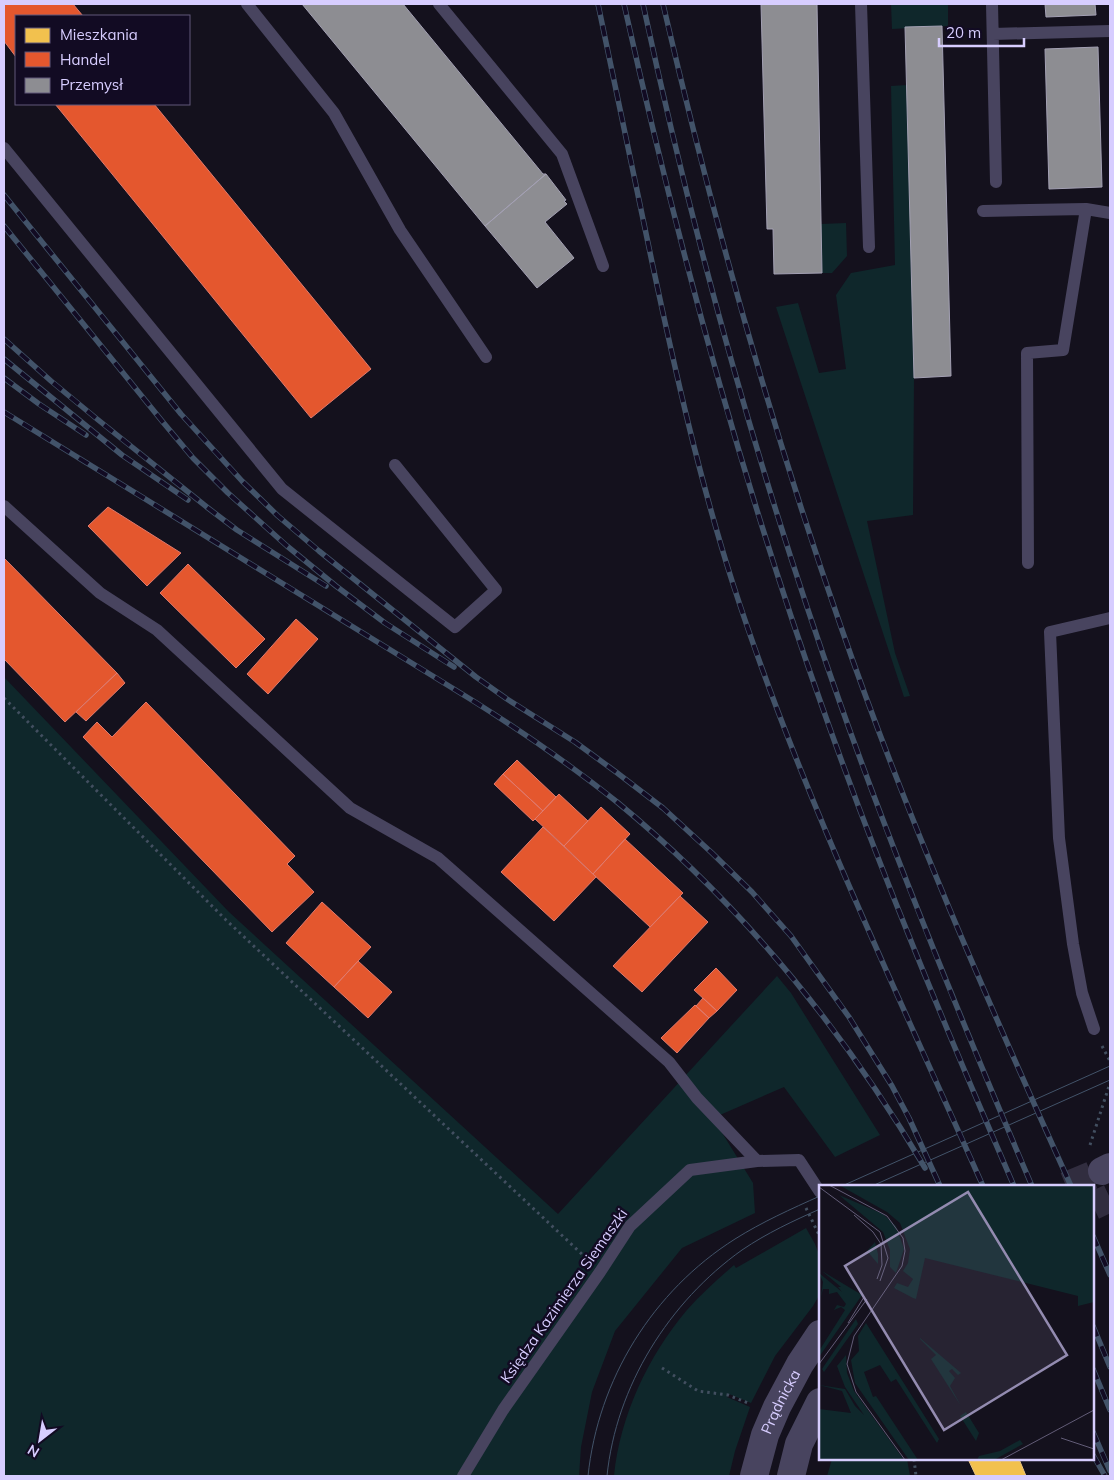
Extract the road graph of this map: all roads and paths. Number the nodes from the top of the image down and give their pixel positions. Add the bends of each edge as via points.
1 (248, 4) edge
2 (439, 4) edge
3 (861, 4) edge
4 (992, 4) edge
5 (1110, 31) edge
6 (993, 34) junction
7 (4, 148) edge
8 (996, 182) dead end
9 (1086, 209) junction
10 (983, 211) dead end
11 (1110, 213) edge
12 (869, 247) dead end
13 (603, 266) dead end
14 (486, 356) dead end
15 (396, 465) dead end
16 (4, 506) edge
17 (1028, 563) dead end
18 (1110, 618) edge
19 (4, 698) edge
20 (1094, 1030) dead end
21 (1110, 1083) edge
22 (757, 1161) junction
23 (1100, 1162) edge
24 (819, 1190) edge
25 (600, 1272) junction
26 (819, 1336) edge
27 (662, 1368) dead end
28 (819, 1404) edge
29 (752, 1405) dead end
30 (914, 1460) edge
31 (463, 1476) edge
32 (754, 1476) edge
33 (791, 1476) edge
34 (916, 1476) edge

1 - 14 lane via 334,113 400,230
2 - 13 lane via 562,154
3 - 12 lane
4 - 6 lane
5 - 6 lane
6 - 8 lane
7 - 15 lane via 282,489 455,627 496,590
9 - 10 lane
9 - 11 lane
9 - 17 lane via 1063,350 1026,353
16 - 22 lane via 100,593 157,630 350,808 438,858 669,1062 697,1098
18 - 20 lane via 1050,632 1059,838 1077,969
19 - 25 path via 232,926
21 - 23 path
22 - 24 lane, Księdza Kazimierza Siemaszki via 799,1160
22 - 25 lane, Księdza Kazimierza Siemaszki via 690,1170 630,1226
25 - 31 lane, Księdza Kazimierza Siemaszki via 503,1410
26 - 32 street, Prądnicka via 777,1407 765,1435
27 - 29 path via 698,1391 728,1396
28 - 33 street via 799,1444
30 - 34 path

